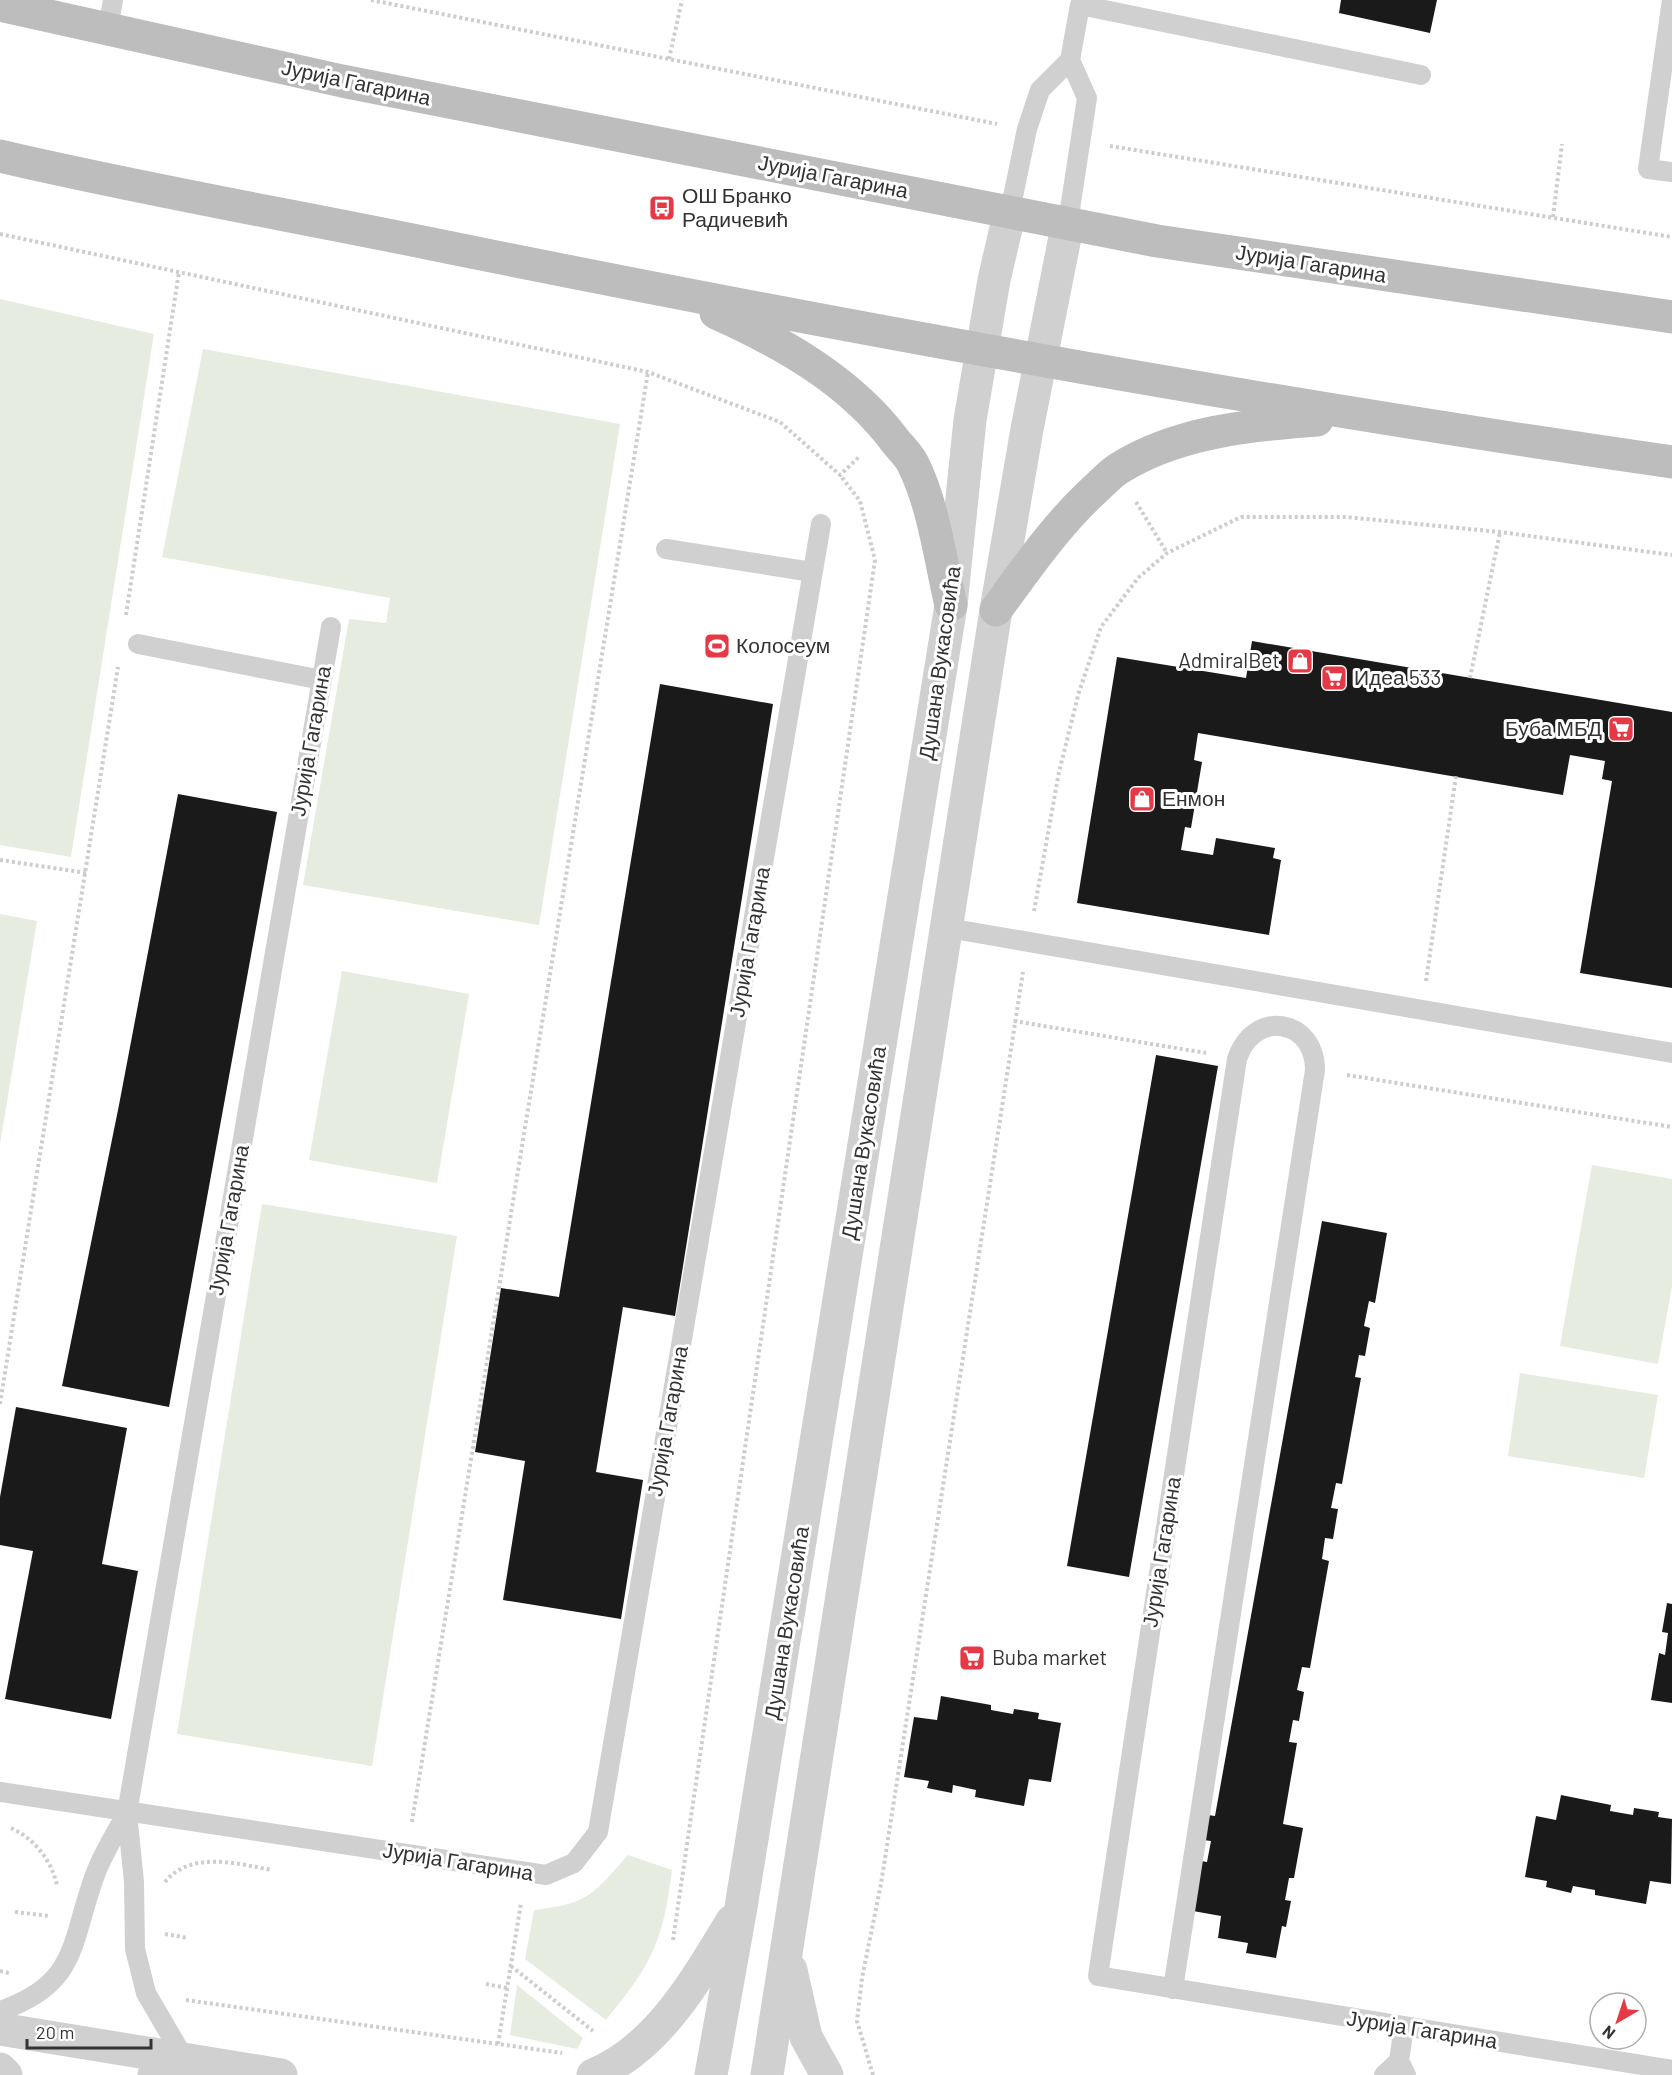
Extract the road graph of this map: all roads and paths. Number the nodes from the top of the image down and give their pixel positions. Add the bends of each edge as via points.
1 (371, 0) edge
2 (682, 0) edge
3 (1672, 0) edge
4 (389, 2) edge
5 (1079, 3) edge
6 (0, 5) edge
7 (110, 15) edge
8 (486, 25) dead end
9 (669, 59) dead end
10 (1070, 60) junction
11 (1421, 75) dead end
12 (1562, 144) dead end
13 (0, 156) edge
14 (1672, 172) edge
15 (1010, 211) junction
16 (1068, 222) junction
17 (0, 234) edge
18 (1672, 237) edge
19 (179, 272) junction
20 (668, 291) junction
21 (1672, 317) edge
22 (981, 350) junction
23 (1040, 361) junction
24 (648, 372) junction
25 (1368, 417) junction
26 (887, 429) junction
27 (1672, 462) edge
28 (1117, 470) junction
29 (840, 475) junction
30 (821, 524) dead end
31 (1500, 532) junction
32 (666, 549) dead end
33 (1167, 553) junction
34 (1672, 555) edge
35 (812, 572) junction
36 (951, 605) junction
37 (996, 610) junction
38 (125, 626) dead end
39 (331, 627) dead end
40 (138, 644) dead end
41 (119, 661) dead end
42 (1470, 678) dead end
43 (322, 680) junction
44 (1456, 776) dead end
45 (0, 860) edge
46 (87, 873) junction
47 (948, 928) junction
48 (1029, 941) junction
49 (1422, 1010) junction
50 (1672, 1053) edge
51 (0, 1404) edge
52 (0, 1792) edge
53 (127, 1813) junction
54 (3, 1823) dead end
55 (407, 1854) junction
56 (272, 1870) dead end
57 (526, 1873) junction
58 (163, 1885) dead end
59 (57, 1890) dead end
60 (55, 1907) dead end
61 (741, 1907) junction
62 (15, 1912) dead end
63 (53, 1917) junction
64 (50, 1923) dead end
65 (672, 1946) dead end
66 (788, 1952) junction
67 (511, 1966) junction
68 (486, 1984) dead end
69 (507, 1988) junction
70 (1173, 1989) junction
71 (191, 2001) dead end
72 (0, 2011) edge
73 (1404, 2027) junction
74 (0, 2029) edge
75 (600, 2037) dead end
76 (498, 2044) junction
77 (184, 2060) junction
78 (608, 2068) edge
79 (1402, 2068) edge
80 (0, 2069) edge
81 (1672, 2070) edge
82 (6, 2075) edge
83 (154, 2075) edge
84 (281, 2075) edge
85 (711, 2075) edge
86 (767, 2075) edge
87 (827, 2075) edge
88 (873, 2075) edge
89 (1384, 2075) edge

1 - 4 path
2 - 9 path
3 - 14 lane via 1648,169
4 - 8 path
5 - 10 lane
5 - 11 lane
6 - 7 main road, Јурија Гагарина
7 - 15 main road, Јурија Гагарина via 342,81
10 - 15 lane via 1040,90 1027,129
10 - 16 lane via 1087,98
12 - 18 path via 1553,217
13 - 20 main road
15 - 16 main road, Јурија Гагарина
15 - 22 street, Душана Вукасовића
16 - 21 main road, Јурија Гагарина via 1157,241
16 - 23 street
17 - 19 path
19 - 24 path
19 - 38 path
20 - 22 main road
20 - 26 main road via 752,329 808,360
22 - 23 main road
22 - 36 street, Душана Вукасовића via 969,420
23 - 25 main road
23 - 37 street
24 - 29 path via 780,422
24 - 55 path
25 - 27 main road
25 - 28 main road via 1286,422 1188,439 1148,453
26 - 29 path
26 - 36 main road via 912,463 929,512
28 - 33 path
28 - 37 main road via 1064,519
29 - 65 path via 860,501 876,560
30 - 35 lane, Јурија Гагарина
31 - 33 path via 1346,517 1240,517
31 - 34 path
31 - 42 path
32 - 35 lane
33 - 48 path via 1138,578 1101,627 1079,692 1059,772
35 - 57 lane, Јурија Гагарина via 598,1832 574,1863 546,1875
36 - 61 street, Душана Вукасовића
37 - 47 street
39 - 43 lane, Јурија Гагарина
40 - 43 lane
41 - 46 path
43 - 53 lane, Јурија Гагарина
44 - 49 path
45 - 46 path
46 - 51 path
47 - 48 lane
47 - 66 street
48 - 49 lane
48 - 88 path via 881,1884 862,1978 857,2021
49 - 50 lane
52 - 53 lane, Јурија Гагарина
53 - 55 lane, Јурија Гагарина
53 - 72 lane via 95,1874 69,1961 54,1980 23,2002
53 - 77 lane via 135,1949 146,1993
54 - 59 path via 44,1854
55 - 57 lane, Јурија Гагарина
56 - 58 path via 204,1862 173,1873
57 - 67 path
60 - 63 path
61 - 78 street via 684,1997 641,2047
61 - 85 street, Душана Вукасовића
62 - 63 path
63 - 64 path
66 - 86 street
66 - 87 street via 806,2037
67 - 69 path
67 - 75 path
68 - 69 path
69 - 76 path
70 - 70 lane, Јурија Гагарина via 1098,1976 1239,1052 1253,1033 1275,1025 1287,1027 1307,1040 1315,1063
70 - 73 lane, Јурија Гагарина
71 - 76 path
73 - 79 lane
73 - 81 lane, Јурија Гагарина
74 - 77 street
76 - 78 path
77 - 83 street
77 - 84 street
79 - 89 lane
80 - 82 street

